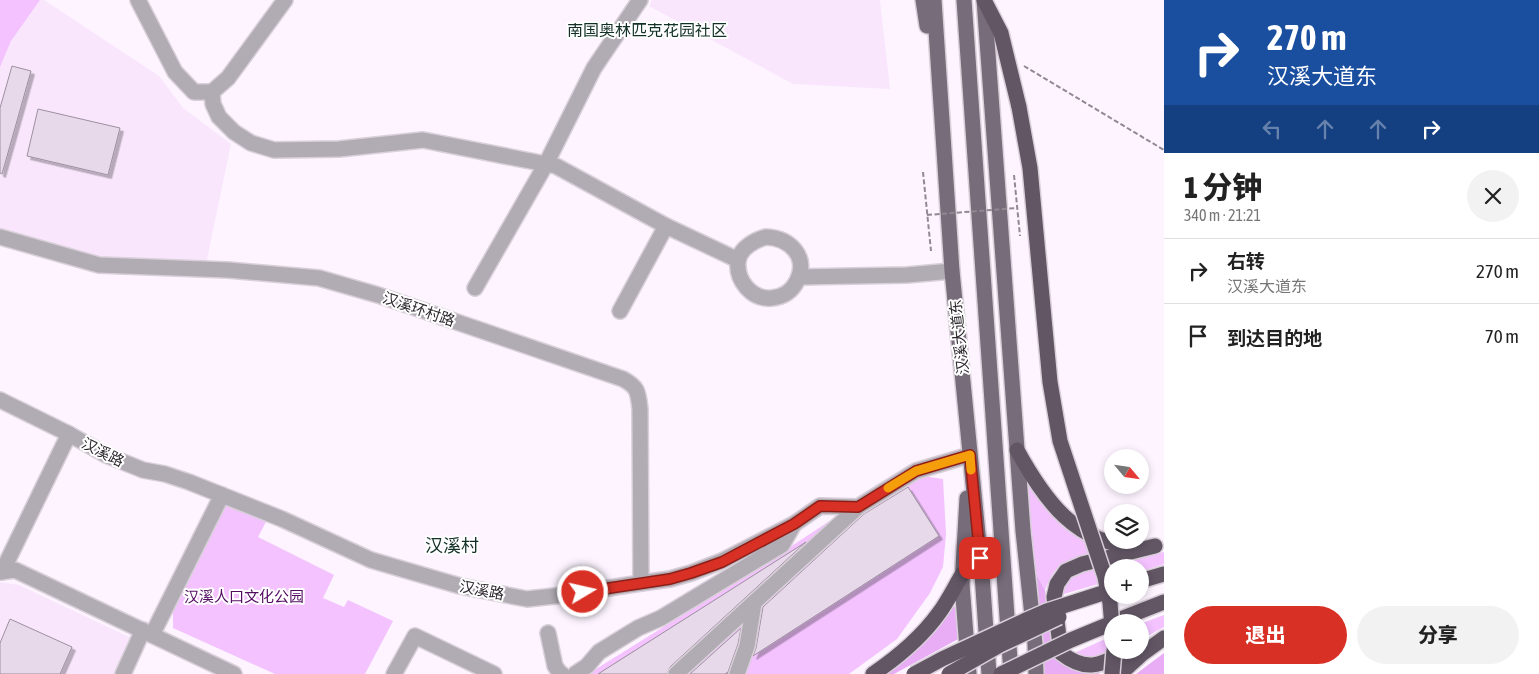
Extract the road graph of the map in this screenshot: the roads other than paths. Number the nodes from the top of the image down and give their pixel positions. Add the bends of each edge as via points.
1 (138, 0) edge
2 (285, 0) edge
3 (923, 0) edge
4 (934, 0) edge
5 (964, 0) edge
6 (984, 0) edge
7 (994, 0) edge
8 (634, 2) edge
9 (1001, 33) junction
10 (940, 90) junction
11 (212, 92) junction
12 (546, 164) junction
13 (666, 226) junction
14 (0, 237) edge
15 (738, 260) junction
16 (952, 271) junction
17 (799, 277) junction
18 (475, 288) dead end
19 (620, 311) dead end
20 (0, 400) edge
21 (69, 434) junction
22 (1018, 450) junction
23 (970, 455) junction
24 (222, 496) junction
25 (858, 507) junction
26 (794, 524) junction
27 (1159, 545) edge
28 (1003, 561) junction
29 (1, 572) edge
30 (963, 573) junction
31 (1164, 574) edge
32 (1149, 578) edge
33 (641, 583) junction
34 (1104, 593) edge
35 (1104, 595) edge
36 (1164, 602) edge
37 (754, 603) junction
38 (1111, 614) edge
39 (1135, 614) edge
40 (1104, 627) edge
41 (147, 632) junction
42 (548, 633) dead end
43 (1164, 633) edge
44 (1164, 638) edge
45 (1149, 640) edge
46 (1111, 659) edge
47 (1113, 659) edge
48 (123, 674) edge
49 (234, 674) edge
50 (394, 674) edge
51 (494, 674) edge
52 (562, 674) edge
53 (575, 674) edge
54 (676, 674) edge
55 (737, 674) edge
56 (873, 674) edge
57 (914, 674) edge
58 (949, 674) edge
59 (969, 674) edge
60 (989, 674) edge
61 (1002, 674) edge
62 (1011, 674) edge
63 (1024, 674) edge
64 (1036, 674) edge
65 (1112, 674) edge
66 (1120, 674) edge

1 - 11 street via 175,72 194,92
2 - 11 street via 228,78
3 - 10 main road
4 - 10 main road, 汉溪大道东
5 - 28 main road, 汉溪大道东
6 - 9 highway
6 - 22 main road
7 - 9 main road
8 - 12 street via 594,68
9 - 38 highway, bridge via 1030,168 1050,382 1060,442 1105,577
10 - 16 main road, 汉溪大道东
11 - 12 street via 219,116 234,132 251,143 274,150 339,149 423,140
12 - 13 street via 556,166
12 - 18 street
13 - 15 street
13 - 19 street
14 - 33 street, 汉溪环村路 via 98,265 228,270 319,278 378,294 633,384 638,392 640,409
15 - 17 street via 742,283 758,297 778,298 787,293
15 - 17 street via 756,240 776,238 793,248 798,257
16 - 17 street
16 - 23 main road, 汉溪大道东
20 - 21 street, 汉溪路
21 - 24 street, 汉溪路 via 124,463 189,482
21 - 29 street
22 - 27 highway via 1046,498 1081,530 1123,546
22 - 64 main road
23 - 25 street via 916,471
23 - 30 main road
23 - 60 main road, 汉溪大道东
24 - 33 street, 汉溪路 via 282,519 371,560 460,586 527,599
24 - 41 street
25 - 26 street, 汉溪路 via 820,506
25 - 37 street
26 - 33 street, 汉溪路 via 722,562 670,579
26 - 53 street via 782,545 599,652
27 - 46 highway via 1082,564 1066,572 1057,584 1054,597 1061,653 1072,662 1085,665 1099,665
28 - 62 main road, 汉溪大道东
28 - 63 main road
29 - 41 street via 15,570
30 - 56 highway via 940,613 918,639
30 - 59 main road
31 - 32 highway
34 - 57 highway, bridge via 1047,611
35 - 58 highway, bridge via 1000,645
36 - 39 highway
37 - 54 street
37 - 55 street via 747,646
40 - 61 highway, bridge
41 - 48 street
41 - 49 street
42 - 52 street via 555,666
43 - 45 highway
44 - 66 highway
47 - 65 highway, bridge
50 - 51 street via 415,636

